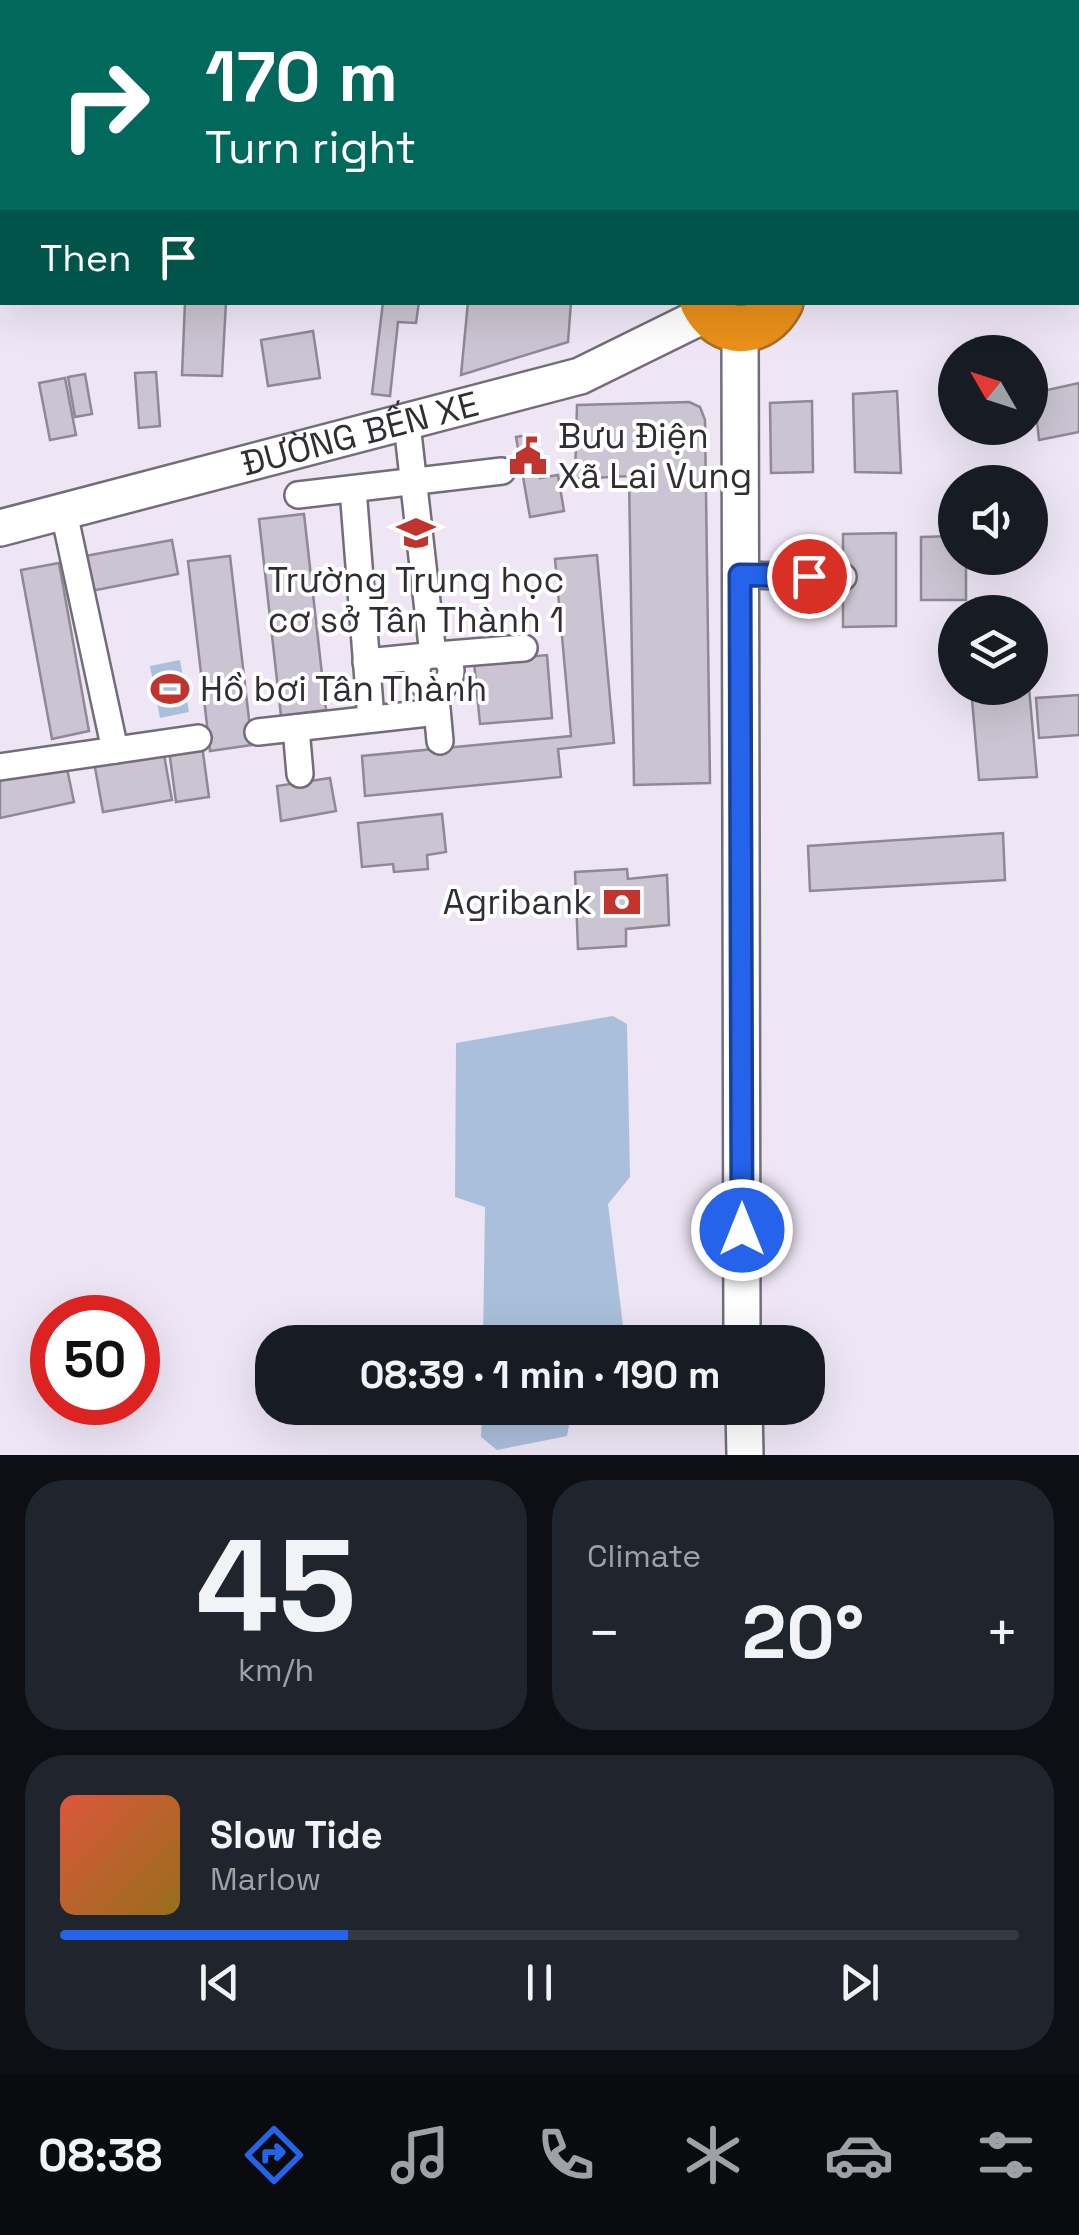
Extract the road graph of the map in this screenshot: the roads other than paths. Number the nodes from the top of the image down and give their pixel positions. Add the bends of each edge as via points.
1 (778, 305) edge
2 (717, 315) edge
3 (407, 424) junction
4 (502, 471) dead end
5 (414, 482) junction
6 (352, 488) junction
7 (298, 495) dead end
8 (64, 512) junction
9 (0, 528) edge
10 (740, 575) junction
11 (843, 577) dead end
12 (524, 648) dead end
13 (432, 655) junction
14 (366, 662) junction
15 (436, 700) junction
16 (370, 720) junction
17 (296, 728) junction
18 (258, 732) dead end
19 (198, 738) dead end
20 (440, 741) dead end
21 (115, 750) junction
22 (0, 767) edge
23 (300, 774) dead end
24 (742, 1325) edge
25 (744, 1425) edge
26 (744, 1455) edge

1 - 2 highway via 765,322
2 - 3 main road, ĐƯỜNG BẾN XE via 580,376
2 - 10 main road
3 - 5 street
3 - 8 main road, ĐƯỜNG BẾN XE
4 - 5 street
5 - 6 street
5 - 13 street
6 - 7 street
6 - 14 street
8 - 9 main road, ĐƯỜNG BẾN XE
8 - 21 street
10 - 11 street
10 - 24 main road
12 - 13 street
13 - 14 street
13 - 15 street via 446,659 451,672
14 - 16 street
15 - 16 street
15 - 20 street
16 - 17 street
17 - 18 street
17 - 23 street
19 - 21 street
21 - 22 street
25 - 26 main road

